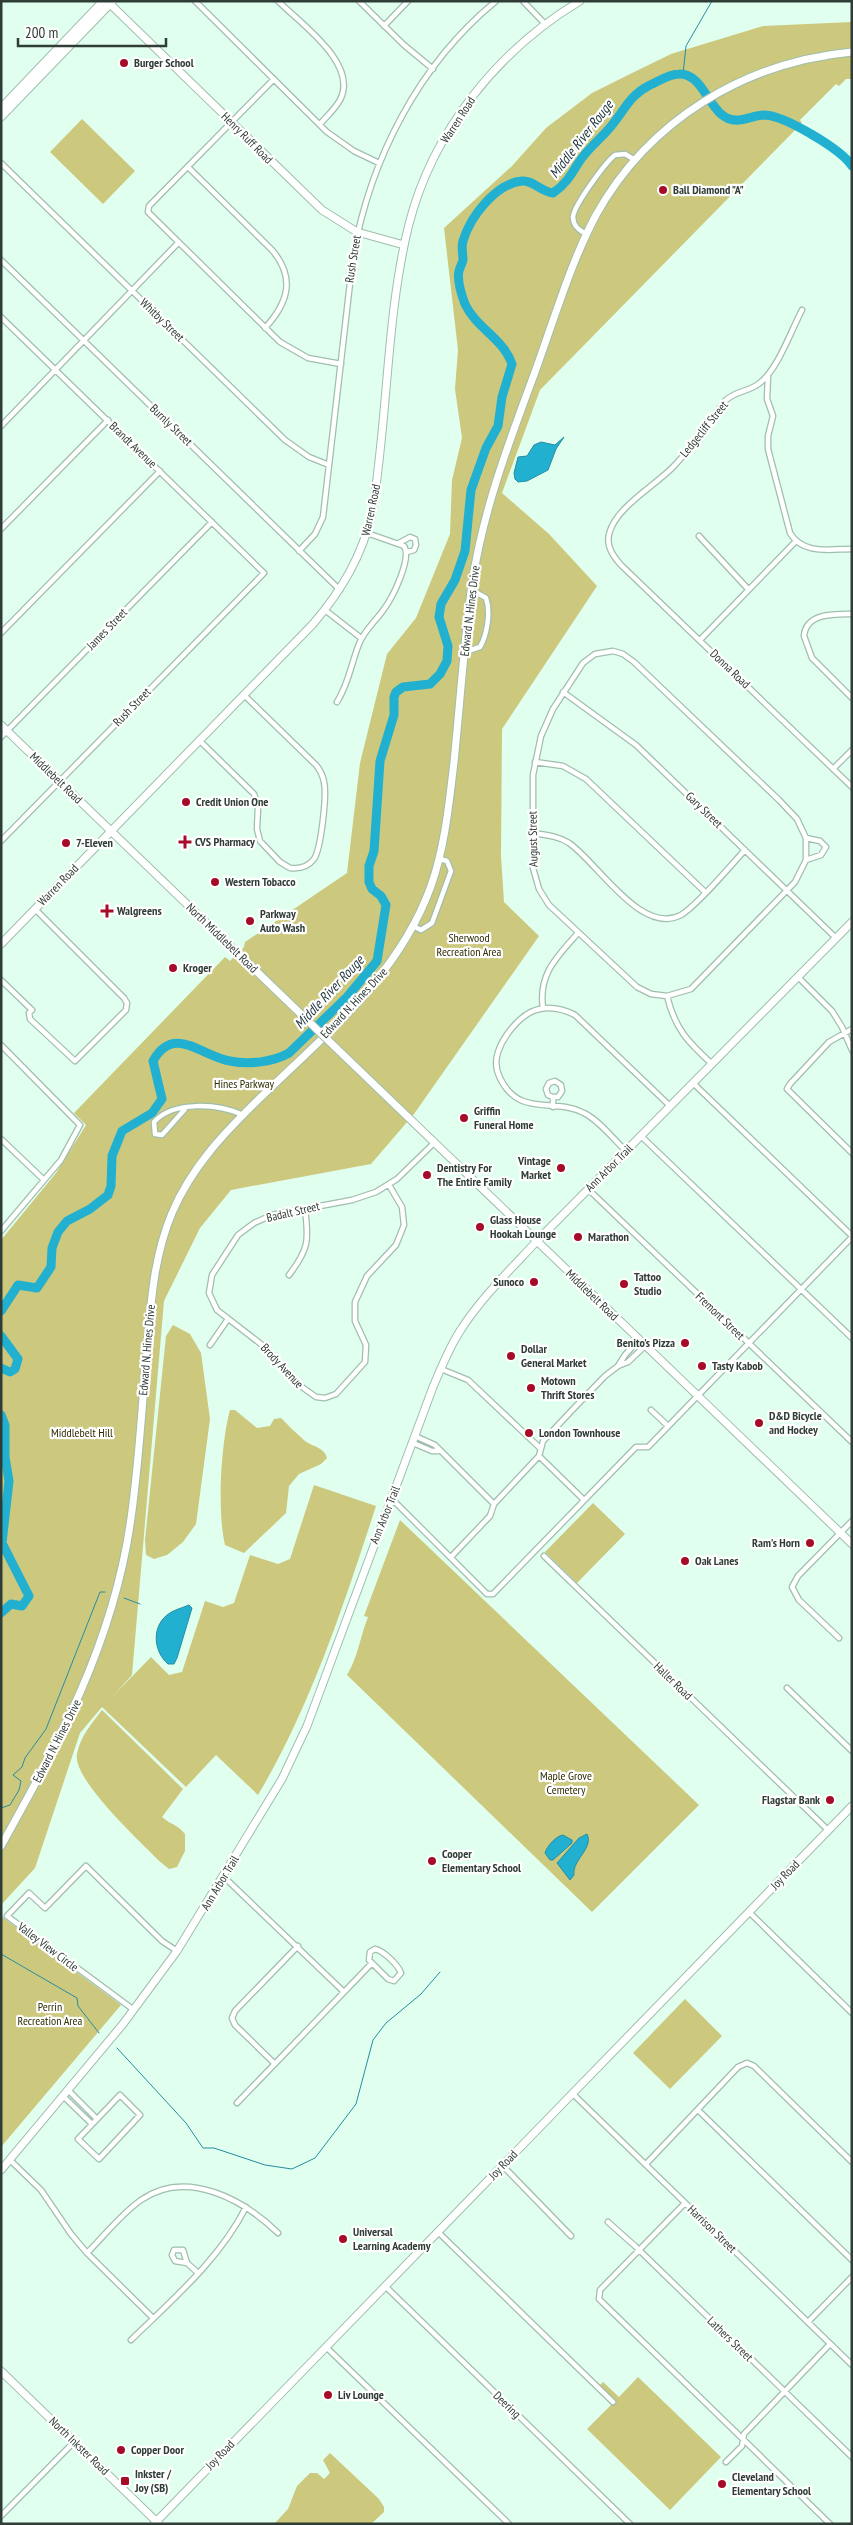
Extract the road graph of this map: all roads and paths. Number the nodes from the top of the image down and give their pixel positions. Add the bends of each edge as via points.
1 (195, 1) edge
2 (278, 1) edge
3 (359, 1) edge
4 (408, 1) edge
5 (496, 1) edge
6 (523, 1) edge
7 (580, 1) edge
8 (108, 2) edge
9 (545, 24) junction
10 (384, 26) junction
11 (81, 29) junction
12 (852, 52) edge
13 (433, 69) junction
14 (274, 79) junction
15 (1, 108) edge
16 (1, 117) edge
17 (232, 122) junction
18 (320, 124) junction
19 (635, 160) junction
20 (1, 163) edge
21 (379, 163) junction
22 (188, 167) junction
23 (357, 232) junction
24 (587, 234) junction
25 (178, 243) junction
26 (404, 245) junction
27 (1, 260) edge
28 (132, 291) junction
29 (802, 310) dead end
30 (2, 319) edge
31 (265, 328) junction
32 (84, 340) junction
33 (341, 364) junction
34 (56, 370) junction
35 (768, 376) junction
36 (108, 420) junction
37 (1, 426) edge
38 (330, 465) junction
39 (160, 471) junction
40 (212, 522) junction
41 (1, 530) edge
42 (367, 533) junction
43 (700, 536) dead end
44 (796, 541) junction
45 (399, 543) junction
46 (852, 549) edge
47 (610, 550) joint
48 (299, 551) junction
49 (407, 552) junction
50 (264, 573) joint
51 (748, 589) junction
52 (340, 590) junction
53 (472, 590) junction
54 (325, 610) junction
55 (852, 614) edge
56 (1, 633) edge
57 (361, 638) junction
58 (700, 640) junction
59 (465, 652) junction
60 (563, 692) junction
61 (244, 695) junction
62 (852, 698) edge
63 (337, 702) dead end
64 (1, 725) edge
65 (8, 731) junction
66 (1, 737) edge
67 (199, 740) junction
68 (852, 750) edge
69 (535, 762) junction
70 (833, 769) junction
71 (59, 782) junction
72 (852, 787) edge
73 (111, 830) junction
74 (533, 833) junction
75 (806, 838) junction
76 (1, 841) edge
77 (746, 850) junction
78 (440, 858) junction
79 (806, 860) junction
80 (788, 891) junction
81 (705, 892) junction
82 (35, 909) junction
83 (852, 922) edge
84 (413, 926) junction
85 (578, 933) junction
86 (836, 938) junction
87 (3, 940) edge
88 (798, 977) junction
89 (1, 980) edge
90 (667, 996) junction
91 (543, 1008) junction
92 (852, 1029) edge
93 (844, 1033) junction
94 (1, 1045) edge
95 (333, 1045) joint
96 (852, 1050) edge
97 (712, 1064) junction
98 (693, 1083) junction
99 (553, 1097) dead end
100 (670, 1106) junction
101 (552, 1107) junction
102 (186, 1108) junction
103 (243, 1114) junction
104 (641, 1136) junction
105 (1, 1139) edge
106 (434, 1143) junction
107 (626, 1151) junction
108 (852, 1153) edge
109 (44, 1180) junction
110 (390, 1185) junction
111 (588, 1189) junction
112 (304, 1209) junction
113 (1, 1231) edge
114 (852, 1237) edge
115 (536, 1242) junction
116 (289, 1275) dead end
117 (801, 1289) junction
118 (228, 1319) junction
119 (852, 1338) edge
120 (642, 1343) junction
121 (748, 1343) junction
122 (210, 1345) dead end
123 (441, 1369) junction
124 (697, 1396) junction
125 (652, 1410) dead end
126 (668, 1426) junction
127 (414, 1439) junction
128 (852, 1442) edge
129 (540, 1448) junction
130 (539, 1456) junction
131 (392, 1499) junction
132 (584, 1500) junction
133 (494, 1504) junction
134 (852, 1521) edge
135 (840, 1533) junction
136 (852, 1544) edge
137 (544, 1556) dead end
138 (451, 1557) junction
139 (839, 1638) dead end
140 (786, 1688) dead end
141 (852, 1751) edge
142 (852, 1806) edge
143 (828, 1830) junction
144 (1, 1846) edge
145 (224, 1877) junction
146 (749, 1912) junction
147 (298, 1946) junction
148 (177, 1951) junction
149 (372, 1963) junction
150 (344, 1992) junction
151 (134, 2010) junction
152 (852, 2013) edge
153 (274, 2064) junction
154 (66, 2093) junction
155 (573, 2094) junction
156 (237, 2103) dead end
157 (698, 2110) junction
158 (97, 2119) junction
159 (92, 2124) junction
160 (10, 2160) junction
161 (852, 2162) edge
162 (646, 2164) junction
163 (502, 2166) junction
164 (1, 2170) edge
165 (685, 2202) junction
166 (246, 2207) junction
167 (608, 2222) dead end
168 (438, 2232) junction
169 (278, 2233) dead end
170 (571, 2236) dead end
171 (639, 2250) junction
172 (87, 2254) junction
173 (852, 2260) edge
174 (187, 2263) dead end
175 (197, 2272) junction
176 (852, 2277) edge
177 (385, 2286) junction
178 (153, 2318) junction
179 (808, 2322) junction
180 (131, 2340) dead end
181 (830, 2344) junction
182 (326, 2347) junction
183 (852, 2365) edge
184 (1, 2371) edge
185 (784, 2392) junction
186 (613, 2402) dead end
187 (743, 2439) junction
188 (74, 2442) junction
189 (852, 2457) edge
190 (726, 2462) dead end
191 (1, 2508) edge
192 (6, 2512) junction
193 (1, 2516) edge
194 (156, 2523) edge
195 (509, 2524) edge
196 (630, 2524) edge
197 (830, 2524) edge

1 - 14 street
2 - 18 street via 335,58 343,71 344,87 340,100
3 - 10 street
4 - 10 street
5 - 13 street, Rush Street via 470,25
6 - 9 street
7 - 9 street, Warren Road
8 - 11 street
8 - 17 street, Henry Ruff Road
9 - 26 street, Warren Road via 500,64 455,122 426,176
10 - 13 street
11 - 15 street
11 - 16 street
12 - 19 street, Edward N. Hines Drive via 778,66 718,92 667,127
13 - 21 street, Rush Street via 404,112
14 - 17 street
14 - 18 street
17 - 22 street
17 - 23 street, Henry Ruff Road via 310,200
18 - 21 street via 347,147
19 - 24 street, Edward N. Hines Drive via 606,198
19 - 24 street via 625,154 614,155 582,199 573,215 574,223
20 - 28 street, Whitby Street
21 - 23 street, Rush Street
22 - 25 street via 148,210 150,216
22 - 31 street via 272,250 281,263 287,280 285,297 279,313
23 - 26 street, Henry Ruff Road
23 - 33 street, Rush Street
24 - 53 street, Edward N. Hines Drive via 490,496
25 - 28 street
25 - 31 street
26 - 42 street, Warren Road via 376,486
27 - 32 street, Burnly Street
28 - 32 street
28 - 38 street, Whitby Street via 285,440 309,457
29 - 35 street, Ledgecliff Street
30 - 34 street, Brandt Avenue
31 - 33 street via 299,354
32 - 34 street
32 - 48 street, Burnly Street
33 - 38 street, Rush Street
34 - 36 street, Brandt Avenue
34 - 37 street
35 - 44 street via 767,399 773,416 768,450 788,528
35 - 47 street, Ledgecliff Street via 750,390 730,396 673,467 617,517 609,532
36 - 39 street, Brandt Avenue
36 - 41 street
38 - 48 street, Rush Street via 322,521
39 - 40 street, Brandt Avenue
39 - 56 street
40 - 50 street, Brandt Avenue
40 - 65 street, James Street
42 - 45 street
42 - 52 street, Warren Road
43 - 51 street
44 - 46 street via 811,549
44 - 51 street
45 - 49 street
45 - 49 street via 410,537 415,539 414,550
47 - 58 street, Donna Road via 621,565
48 - 52 street, Burnly Street
49 - 57 street via 390,600
50 - 71 street, Rush Street
51 - 58 street
52 - 54 street, Warren Road
53 - 59 street, Edward N. Hines Drive
53 - 59 street via 486,598 487,623 480,647
54 - 57 street
54 - 61 street, Warren Road
55 - 62 street via 818,618 808,624 804,633 812,658
57 - 63 street via 348,683
58 - 70 street, Donna Road
59 - 78 street, Edward N. Hines Drive via 448,814
60 - 69 street, August Street via 545,725
60 - 75 street, August Street via 586,660 595,654 623,654 779,800 797,819
60 - 77 street, Gary Street via 636,745
61 - 67 street, Warren Road
61 - 67 street via 321,772 325,790 317,853 311,862 298,868 285,866 267,850 259,838 258,807 254,794
64 - 65 street, Middlebelt Road
65 - 66 street, James Street
65 - 71 street, Middlebelt Road
67 - 73 street, Warren Road
68 - 70 street
69 - 74 street, August Street
69 - 81 street via 563,766 586,779
70 - 72 street, Donna Road
71 - 73 street, Middlebelt Road
71 - 76 street, Rush Street
73 - 82 street, Warren Road
73 - 95 street, North Middlebelt Road, bridge
74 - 81 street via 554,836 571,844 639,910 651,917 665,919 678,916
74 - 85 street, August Street via 533,868 539,889 549,905
75 - 79 street
75 - 79 street via 820,841 826,848 822,856
77 - 80 street, Gary Street
77 - 81 street
78 - 84 street, Edward N. Hines Drive
78 - 84 street via 452,871 432,923 421,930
79 - 80 street
80 - 86 street, Gary Street
80 - 90 street via 696,984 683,993
82 - 87 street, Warren Road
82 - 89 street via 127,1003 126,1010 74,1061 30,1019 32,1010
83 - 86 street, Ann Arbor Trail
84 - 103 street, Edward N. Hines Drive via 371,989
85 - 90 street, August Street via 636,987 651,994
85 - 91 street via 547,970 542,985
86 - 88 street, Ann Arbor Trail
88 - 93 street via 832,1011
88 - 97 street, Ann Arbor Trail
90 - 97 street via 680,1032
91 - 100 street via 562,1009 579,1018
91 - 101 street via 518,1021 500,1047 496,1062 502,1082 519,1099 527,1104
92 - 93 street
93 - 96 street
93 - 108 street via 829,1042 787,1089
94 - 109 street via 80,1124 61,1160
95 - 106 street, Middlebelt Road
97 - 98 street, Ann Arbor Trail
98 - 100 street, Ann Arbor Trail
98 - 114 street
99 - 101 street
100 - 104 street, Ann Arbor Trail
101 - 107 street via 572,1108 587,1114
102 - 102 street via 161,1114 154,1122 155,1134 168,1130
102 - 103 street via 227,1108
103 - 144 street, Edward N. Hines Drive via 201,1162 183,1192 162,1240 152,1284 131,1521 114,1601 75,1708
104 - 107 street, Ann Arbor Trail
104 - 117 street
105 - 109 street
106 - 110 street, Badalt Street
106 - 115 street, Middlebelt Road
107 - 111 street, Ann Arbor Trail
109 - 113 street
110 - 112 street, Badalt Street via 362,1198
110 - 118 street, Brody Avenue via 402,1207 403,1230 396,1245 367,1276 354,1302 354,1315 366,1345 367,1357 340,1391 324,1398 310,1394 266,1348
111 - 115 street, Ann Arbor Trail
111 - 121 street, Fremont Street
112 - 116 street via 309,1234 307,1248
112 - 118 street, Badalt Street via 261,1219 233,1242 212,1275 209,1287 214,1306
114 - 117 street
115 - 120 street, Middlebelt Road
115 - 123 street, Ann Arbor Trail via 477,1306 455,1339
117 - 119 street
117 - 121 street
118 - 122 street
120 - 124 street, Middlebelt Road
120 - 129 street via 625,1355 618,1366 543,1441
121 - 124 street
121 - 128 street, Fremont Street
123 - 127 street, Ann Arbor Trail
123 - 129 street via 468,1380
124 - 126 street
124 - 135 street, Middlebelt Road
125 - 126 street
126 - 132 street via 648,1447 636,1447
127 - 131 street, Ann Arbor Trail
127 - 133 street via 432,1451 439,1451
129 - 130 street
130 - 132 street
130 - 133 street
131 - 138 street
131 - 145 street, Ann Arbor Trail via 296,1754
132 - 138 street via 491,1595
133 - 138 street via 490,1516
134 - 135 street
135 - 136 street, Middlebelt Road
135 - 139 street via 798,1576 792,1587 799,1600
137 - 143 street, Haller Road
140 - 141 street
142 - 143 street, Joy Road
143 - 146 street, Joy Road
145 - 147 street
145 - 148 street, Ann Arbor Trail
146 - 152 street
146 - 155 street, Joy Road
147 - 150 street
147 - 153 street via 232,2016 235,2025
148 - 151 street, Ann Arbor Trail
148 - 151 street, Valley View Circle via 162,1941 86,1866 45,1908 29,1893 7,1916
149 - 149 street via 368,1958 370,1952 379,1950 398,1968 400,1976 390,1980
149 - 150 street
150 - 153 street
151 - 154 street, Ann Arbor Trail
153 - 156 street
154 - 158 street
154 - 159 street
154 - 160 street, Ann Arbor Trail
155 - 162 street, Harrison Street
155 - 163 street, Joy Road
157 - 161 street via 738,2067 750,2064
157 - 162 street
157 - 173 street
158 - 159 street
158 - 159 street via 120,2095 140,2115 99,2159 78,2139
160 - 164 street, Ann Arbor Trail
160 - 172 street via 41,2190
162 - 165 street, Harrison Street
163 - 168 street, Joy Road
163 - 170 street
165 - 171 street
165 - 179 street, Harrison Street
166 - 169 street
166 - 172 street via 201,2189 161,2190 134,2205
166 - 175 street via 226,2241
167 - 171 street, Lathers Street
168 - 177 street, Joy Road
168 - 186 street
171 - 185 street, Lathers Street
171 - 187 street via 599,2292 599,2298
172 - 178 street
174 - 175 street
175 - 178 street
176 - 179 street
177 - 182 street, Joy Road
177 - 196 street, Deering
178 - 180 street
179 - 181 street, Harrison Street
181 - 183 street, Harrison Street
181 - 185 street
182 - 194 street, Joy Road
182 - 195 street
184 - 188 street, North Inkster Road
185 - 187 street via 744,2434
185 - 189 street, Lathers Street
187 - 190 street via 742,2446
187 - 197 street
188 - 192 street
188 - 194 street, North Inkster Road
191 - 192 street
192 - 193 street

